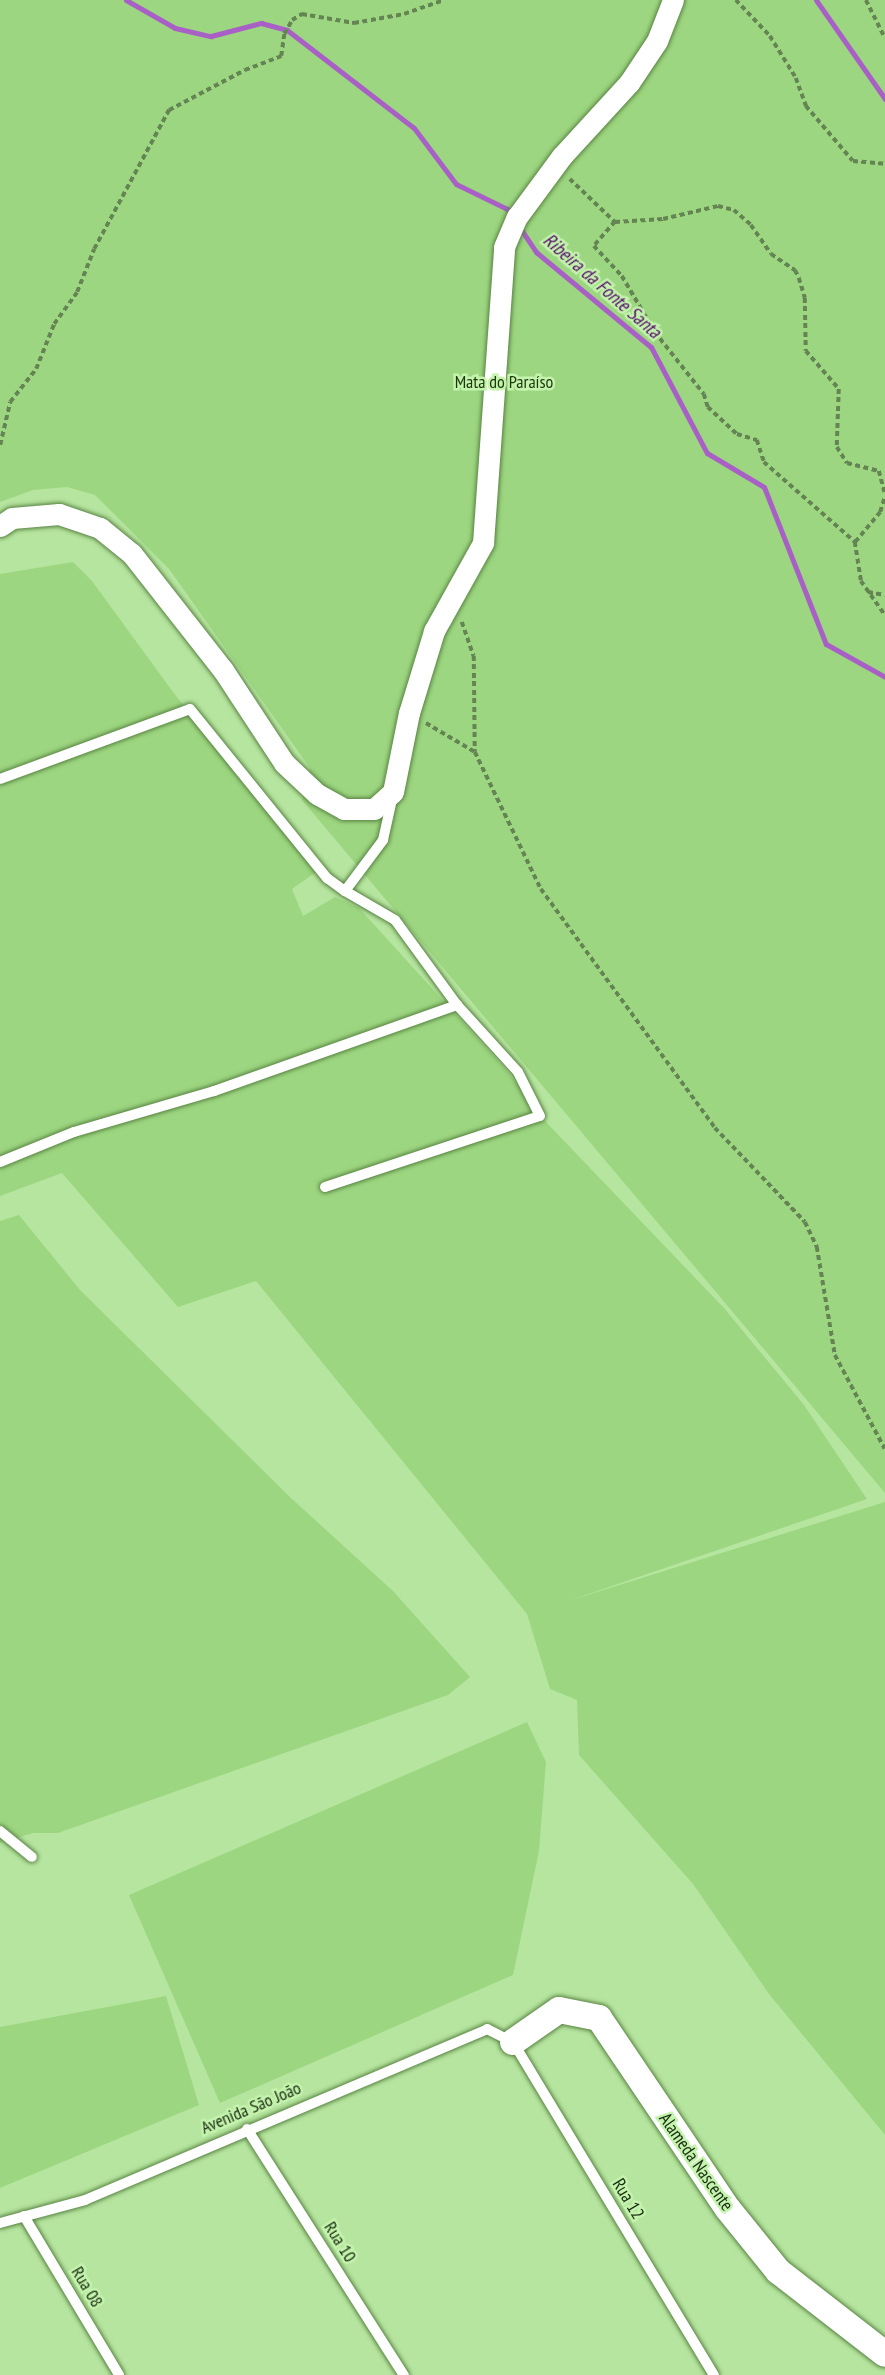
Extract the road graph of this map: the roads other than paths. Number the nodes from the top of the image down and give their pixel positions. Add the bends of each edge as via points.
1 (673, 0) edge
2 (0, 526) edge
3 (0, 779) edge
4 (393, 792) junction
5 (345, 891) junction
6 (457, 1004) junction
7 (0, 1162) edge
8 (325, 1187) dead end
9 (0, 1831) edge
10 (33, 1857) dead end
11 (513, 2042) junction
12 (247, 2129) junction
13 (24, 2216) junction
14 (0, 2223) edge
15 (885, 2354) edge
16 (119, 2375) edge
17 (404, 2375) edge
18 (714, 2375) edge

1 - 4 street via 657,41 629,83 556,165 515,220 505,247 483,543 434,631 409,713
2 - 4 street via 12,518 59,514 100,528 132,554 223,670 284,763 317,794 344,809 374,808
3 - 5 lane via 190,709 327,878
4 - 5 lane via 383,840
5 - 6 lane via 395,920
6 - 7 lane via 214,1091 74,1132
6 - 8 lane via 518,1072 540,1116
9 - 10 lane
11 - 12 lane, Avenida São João via 487,2029
11 - 15 street, Alameda Nascente via 559,2010 598,2018 728,2209 778,2271
11 - 18 lane, Rua 12
12 - 13 lane, Avenida São João via 85,2200
12 - 17 lane, Rua 10
13 - 14 lane, Avenida São João
13 - 16 lane, Rua 08

